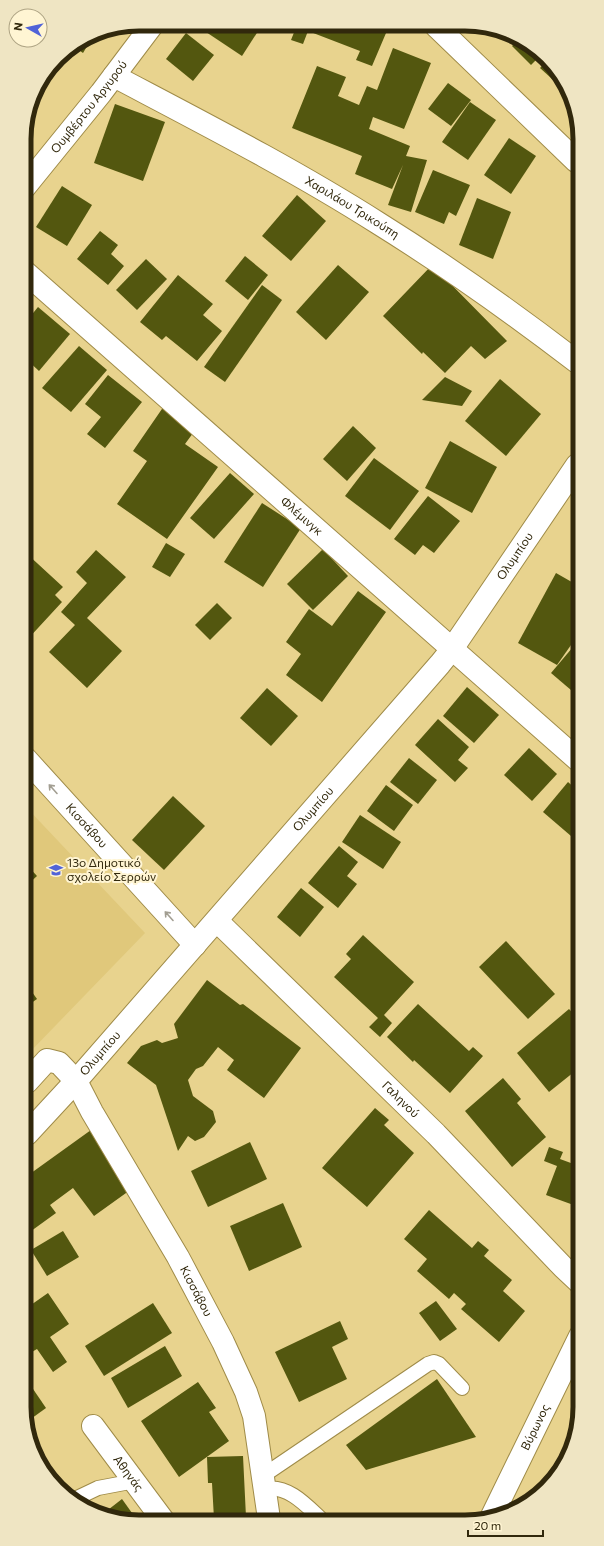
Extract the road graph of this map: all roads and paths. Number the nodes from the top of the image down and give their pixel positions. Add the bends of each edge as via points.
1 (148, 31) edge
2 (441, 31) edge
3 (114, 76) junction
4 (573, 157) edge
5 (31, 179) edge
6 (31, 277) edge
7 (573, 359) edge
8 (573, 471) edge
9 (452, 649) junction
10 (573, 756) edge
11 (31, 765) edge
12 (217, 921) junction
13 (195, 945) junction
14 (31, 1078) edge
15 (76, 1081) junction
16 (31, 1130) edge
17 (573, 1277) edge
18 (573, 1350) edge
19 (462, 1388) dead end
20 (93, 1426) dead end
21 (134, 1481) junction
22 (265, 1482) junction
23 (80, 1497) edge
24 (495, 1510) edge
25 (159, 1515) edge
26 (269, 1515) edge
27 (316, 1515) edge

1 - 3 street, Ουμβέρτου Αργυρού
2 - 4 street
3 - 5 street, Ουμβέρτου Αργυρού
3 - 7 street, Χαριλάου Τρικούπη via 262,154 377,222 443,265
6 - 9 street, Φλέμινγκ
8 - 9 street, Ολυμπίου
9 - 10 street, Φλέμινγκ
9 - 12 street, Ολυμπίου
13 -> 11 street, Κισσάβου
12 - 13 street, Ολυμπίου
12 - 17 street, Γαληνού via 436,1134
13 - 15 street, Ολυμπίου
14 - 15 street, Κισσάβου via 47,1060 58,1063
15 - 16 street, Ολυμπίου
15 - 22 street, Κισσάβου via 178,1257 223,1342 254,1416
18 - 24 street, Βύρωνος
19 - 22 lane via 439,1364 428,1364
20 - 21 street, Αθηνάς
21 - 23 lane via 98,1488
21 - 25 street, Αθηνάς
22 - 26 street, Κισσάβου
22 - 27 lane via 271,1488 295,1496

